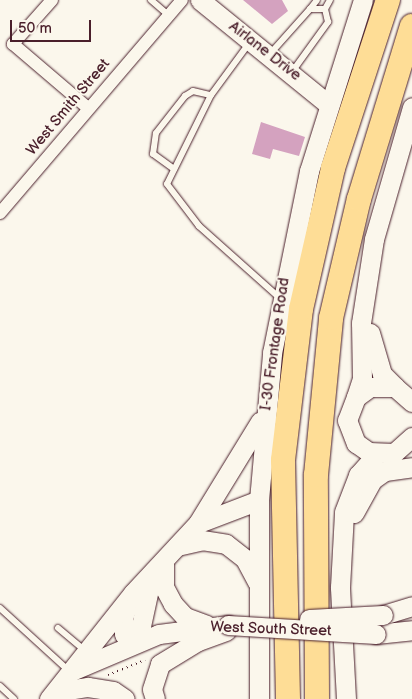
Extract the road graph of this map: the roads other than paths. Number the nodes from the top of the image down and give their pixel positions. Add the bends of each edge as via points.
1 (52, 0) edge
2 (150, 0) edge
3 (182, 0) edge
4 (200, 0) edge
5 (317, 0) edge
6 (330, 0) edge
7 (363, 0) edge
8 (388, 0) edge
9 (310, 9) junction
10 (325, 10) junction
11 (168, 15) junction
12 (412, 26) edge
13 (251, 41) junction
14 (268, 56) junction
15 (292, 72) junction
16 (211, 95) junction
17 (328, 104) junction
18 (412, 107) edge
19 (88, 108) junction
20 (174, 170) junction
21 (0, 213) edge
22 (281, 299) junction
23 (364, 315) junction
24 (395, 387) junction
25 (356, 396) junction
26 (412, 402) edge
27 (265, 412) junction
28 (408, 445) edge
29 (377, 454) junction
30 (412, 467) edge
31 (259, 500) junction
32 (198, 523) junction
33 (343, 531) junction
34 (177, 546) junction
35 (158, 567) junction
36 (258, 585) junction
37 (132, 594) junction
38 (412, 606) edge
39 (0, 608) edge
40 (208, 625) junction
41 (248, 626) junction
42 (58, 628) dead end
43 (278, 628) junction
44 (412, 630) edge
45 (131, 644) junction
46 (86, 652) junction
47 (72, 671) junction
48 (0, 686) edge
49 (52, 696) edge
50 (258, 697) edge
51 (14, 699) edge
52 (125, 699) edge
53 (155, 699) edge
54 (288, 699) edge
55 (317, 699) edge
56 (346, 699) edge

1 - 19 street via 13,44
2 - 11 lane
3 - 11 street, West Smith Street
4 - 13 main road, Airlane Drive
5 - 9 lane
6 - 10 lane
7 - 17 main road, I-30 Frontage Road
8 - 54 highway via 333,168 301,309 283,460
9 - 10 lane
9 - 14 lane
10 - 15 lane via 328,22
11 - 19 street, West Smith Street
12 - 55 highway via 359,199 331,318 316,475
13 - 14 main road, Airlane Drive
13 - 16 lane
14 - 15 main road, Airlane Drive
15 - 17 main road, Airlane Drive
16 - 20 lane
16 - 20 lane via 193,91 185,96 156,134 153,154
17 - 22 main road, I-30 Frontage Road
18 - 23 main road via 374,239
19 - 21 street, West Smith Street
20 - 22 lane via 167,184 199,226
22 - 27 main road, I-30 Frontage Road
23 - 24 main road via 382,374
23 - 25 main road via 362,379
24 - 25 main road via 378,385
24 - 26 main road
25 - 29 main road via 348,411 351,436 362,448
27 - 31 main road, I-30 Frontage Road
27 - 32 main road, West South Street via 245,453
28 - 29 main road
29 - 33 main road via 352,485
30 - 33 main road via 385,471 372,480
31 - 32 main road, West South Street
31 - 36 main road, I-30 Frontage Road
32 - 34 main road, West South Street
33 - 56 main road via 340,587
34 - 35 main road, West South Street
34 - 36 main road via 202,540 226,544 245,559
35 - 37 main road, West South Street
35 - 40 main road via 173,604 185,617
35 - 45 main road, West South Street via 140,626
36 - 50 main road, I-30 Frontage Road
37 - 45 main road via 123,618 124,634
37 - 46 main road, West South Street
38 - 43 main road, bridge via 383,615 302,619
39 - 47 lane
40 - 41 main road, West South Street, bridge
40 - 45 main road, West South Street
41 - 43 main road, West South Street, bridge
41 - 53 main road via 198,641 160,664 152,690
42 - 46 lane
43 - 44 main road, West South Street, bridge via 376,634
45 - 47 main road, West South Street
46 - 47 main road, West South Street
47 - 49 main road, West South Street
48 - 51 lane
49 - 52 main road via 88,687 113,691

